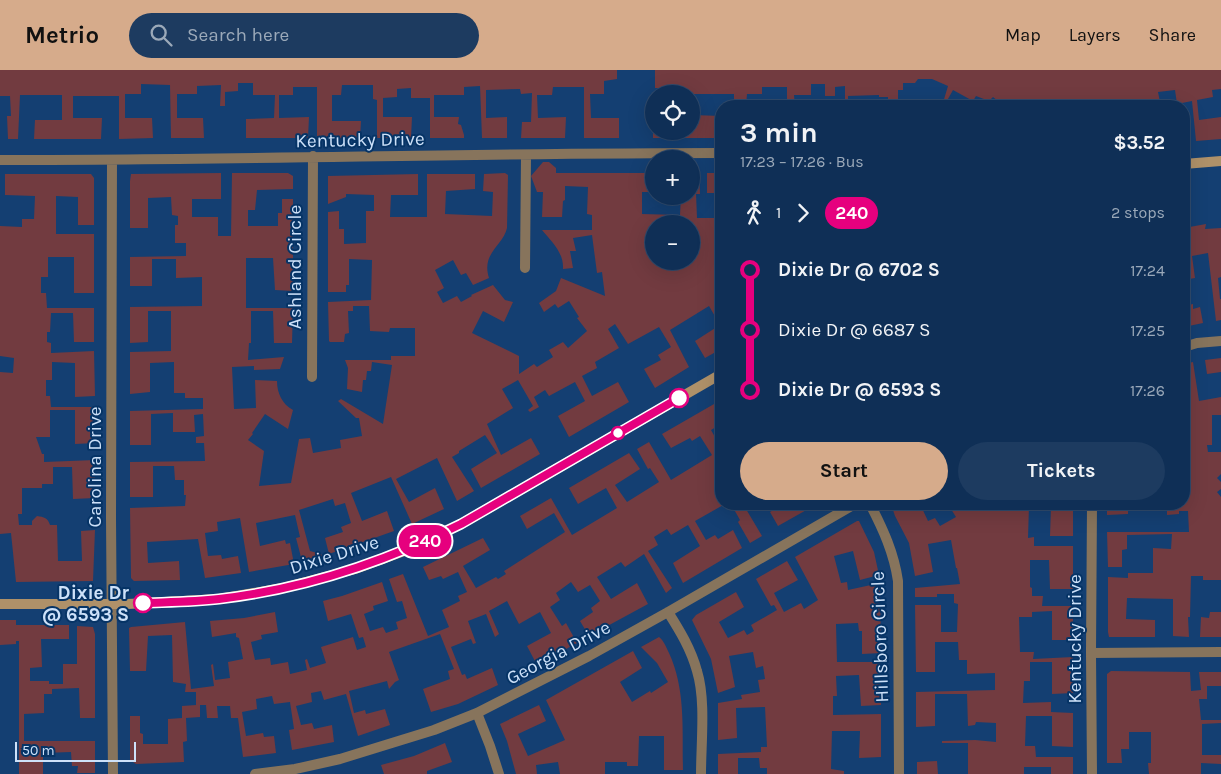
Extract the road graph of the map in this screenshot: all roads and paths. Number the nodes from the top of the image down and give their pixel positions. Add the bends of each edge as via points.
1 (715, 153) edge
2 (526, 155) junction
3 (313, 156) junction
4 (0, 160) edge
5 (112, 160) junction
6 (1221, 160) edge
7 (1190, 163) edge
8 (525, 268) dead end
9 (1221, 342) edge
10 (1190, 346) edge
11 (312, 377) dead end
12 (715, 377) edge
13 (845, 510) edge
14 (873, 510) edge
15 (1092, 510) edge
16 (0, 604) edge
17 (111, 604) junction
18 (668, 612) junction
19 (1221, 652) edge
20 (1091, 653) junction
21 (477, 713) junction
22 (295, 772) edge
23 (113, 774) edge
24 (255, 774) edge
25 (498, 774) edge
26 (702, 774) edge
27 (899, 774) edge
28 (1092, 774) edge

1 - 2 street, Kentucky Drive
2 - 3 street, Kentucky Drive
2 - 8 street
3 - 5 street, Kentucky Drive
3 - 11 street, Ashland Circle
4 - 5 street, Kentucky Drive
5 - 17 street, Carolina Drive
6 - 7 street
9 - 10 street
12 - 17 street, Dixie Drive via 468,520 378,561 331,576 246,595
13 - 18 street, Georgia Drive
14 - 27 street, Hillsboro Circle via 888,540 898,581
15 - 20 street, Kentucky Drive
16 - 17 street, Dixie Drive
17 - 23 street, Carolina Drive
18 - 21 street, Georgia Drive via 564,670
18 - 26 street via 689,646 698,672 702,697
19 - 20 street
20 - 28 street, Kentucky Drive
21 - 22 street, Georgia Drive via 434,730
21 - 25 street
22 - 24 street, Georgia Drive

